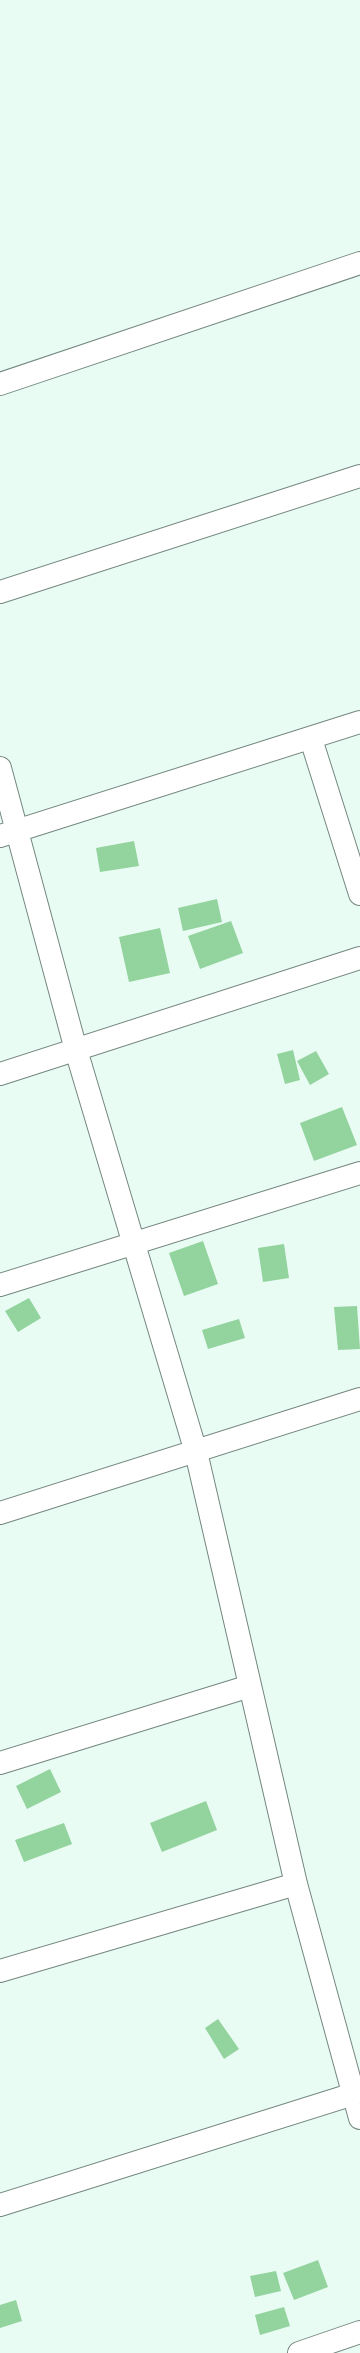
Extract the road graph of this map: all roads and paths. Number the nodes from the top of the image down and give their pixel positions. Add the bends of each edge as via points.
1 (360, 263) edge
2 (0, 384) edge
3 (360, 476) edge
4 (0, 592) edge
5 (360, 722) edge
6 (311, 739) junction
7 (0, 768) edge
8 (9, 833) edge
9 (360, 894) edge
10 (360, 958) edge
11 (76, 1050) junction
12 (0, 1074) edge
13 (360, 1173) edge
14 (135, 1242) junction
15 (0, 1284) edge
16 (360, 1399) edge
17 (196, 1452) junction
18 (0, 1513) edge
19 (250, 1686) junction
20 (0, 1763) edge
21 (296, 1884) junction
22 (0, 1972) edge
23 (357, 2094) edge
24 (360, 2118) edge
25 (0, 2205) edge
26 (360, 2332) edge
27 (299, 2353) edge

1 - 2 street
3 - 4 street
5 - 6 street
6 - 8 street
6 - 9 street
7 - 8 street
8 - 11 street
10 - 11 street
11 - 12 street
11 - 14 street
13 - 14 street
14 - 15 street
14 - 17 street
16 - 17 street
17 - 18 street
17 - 19 street
19 - 20 street
19 - 21 street
21 - 22 street
21 - 23 street
23 - 24 street
23 - 25 street
26 - 27 street

